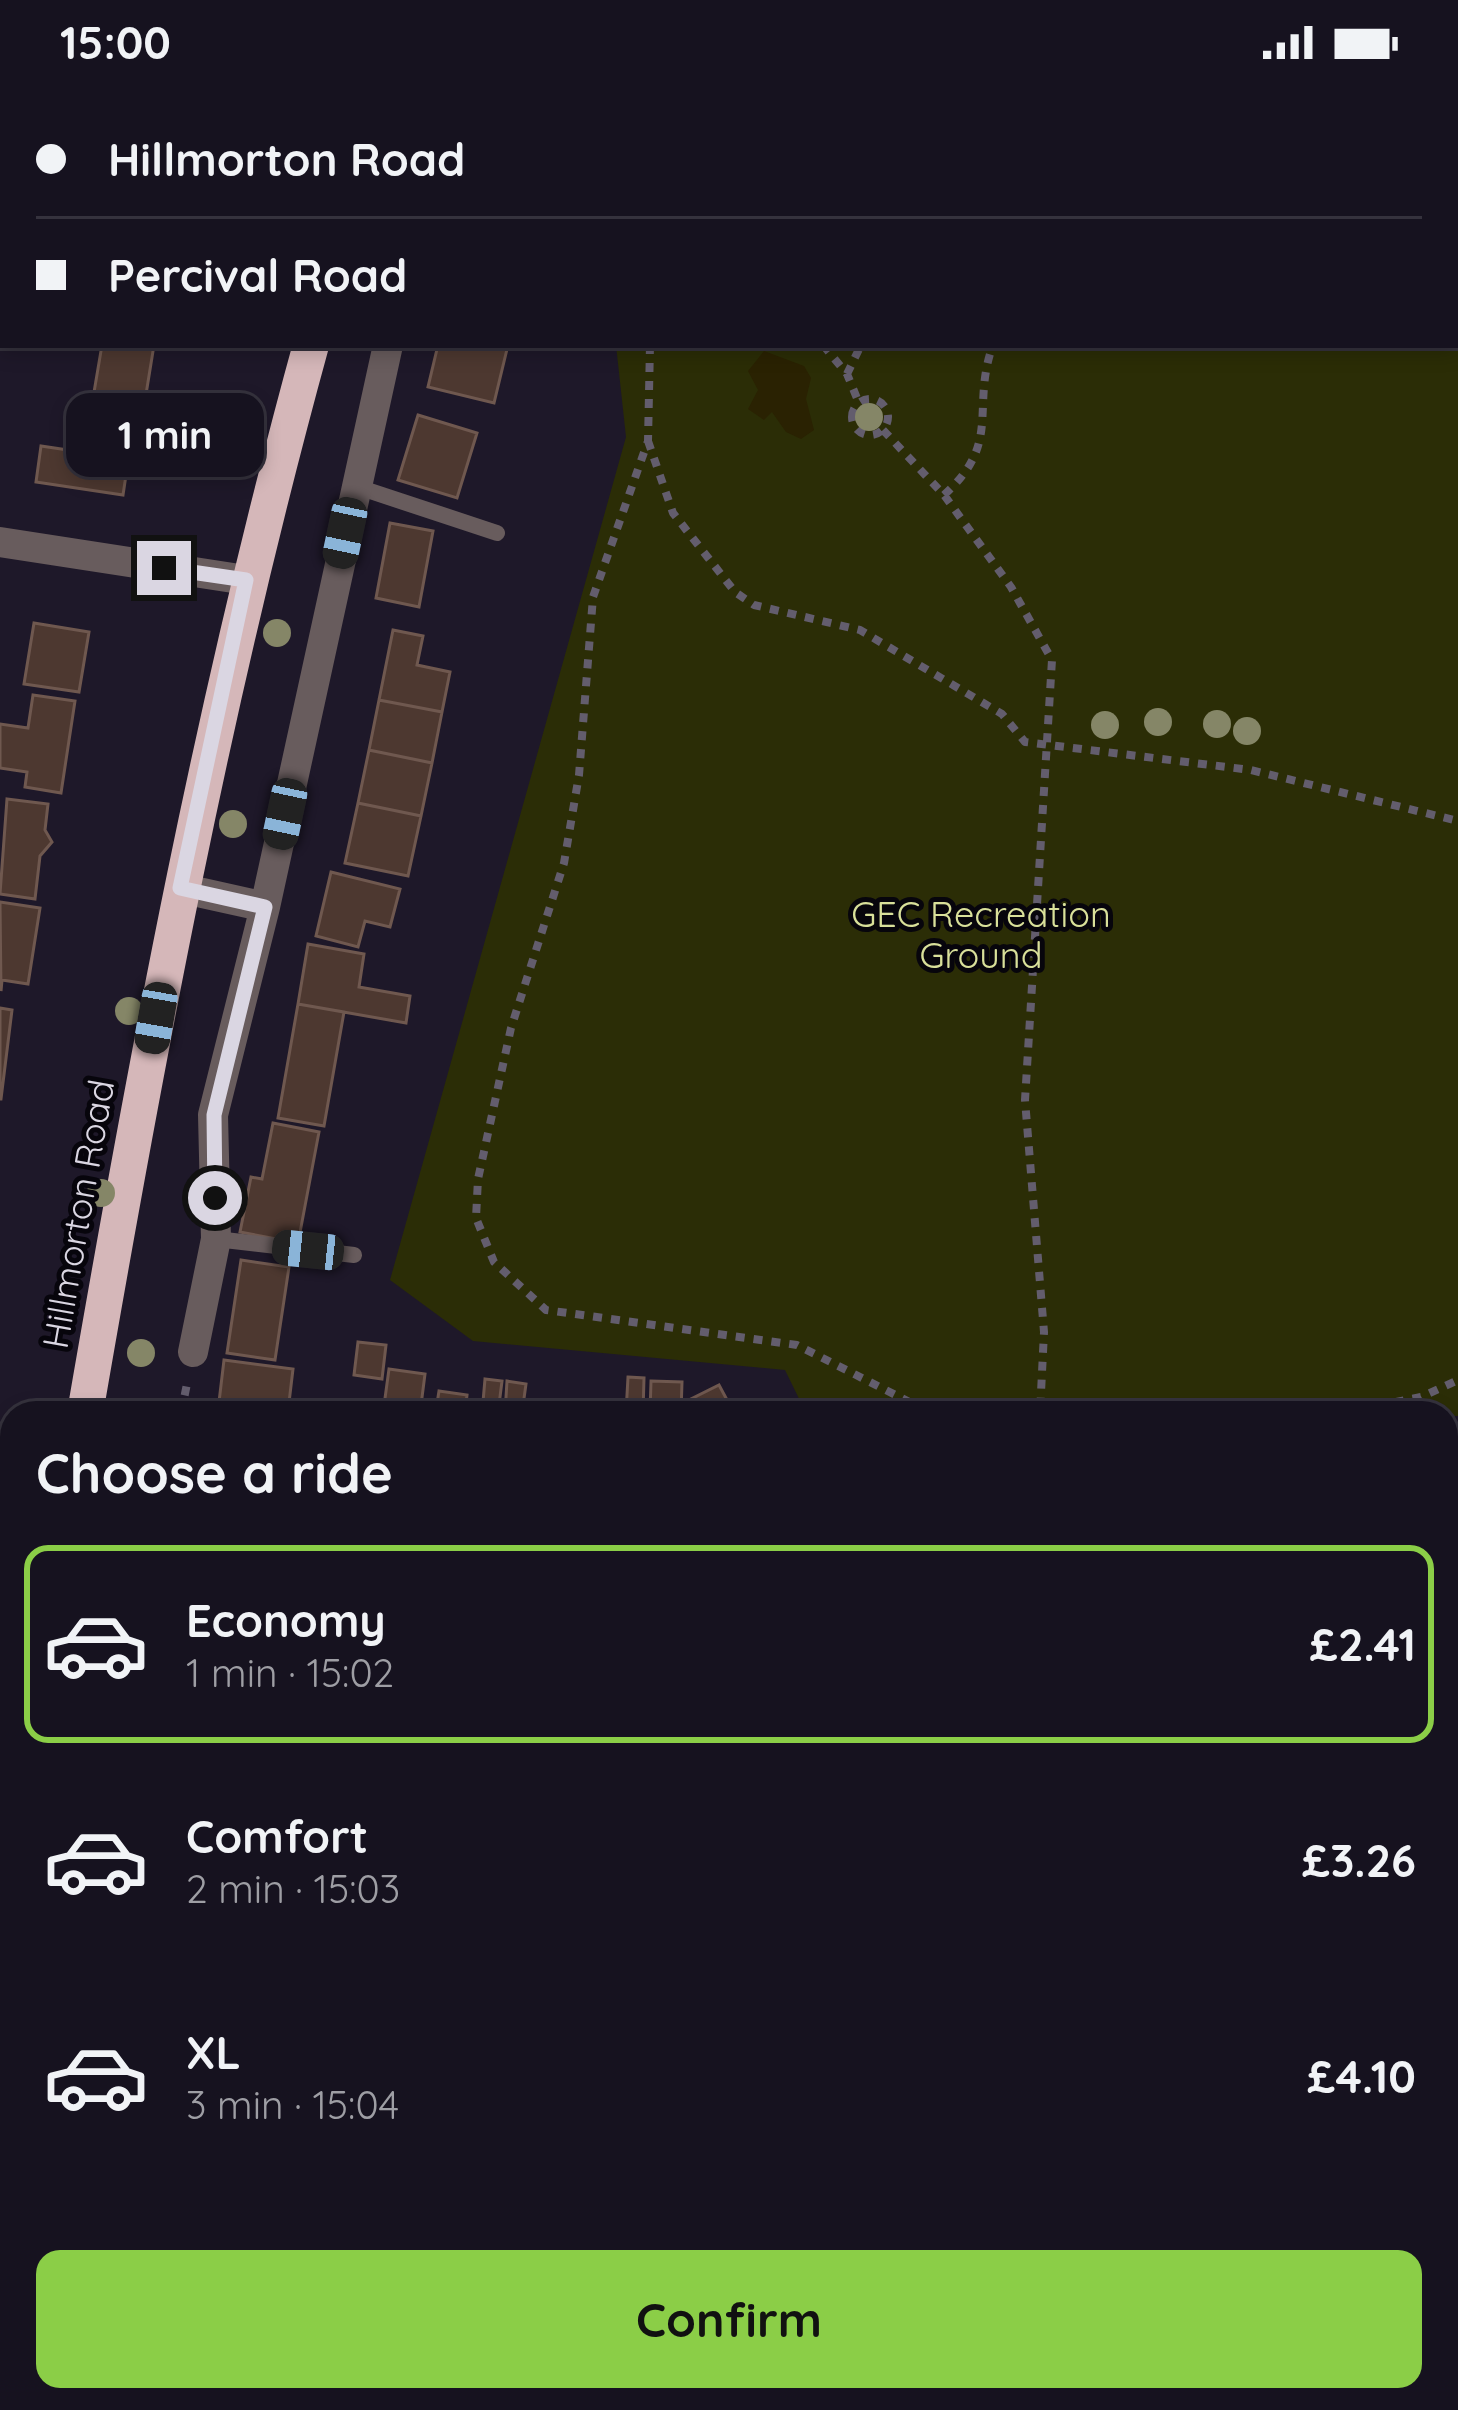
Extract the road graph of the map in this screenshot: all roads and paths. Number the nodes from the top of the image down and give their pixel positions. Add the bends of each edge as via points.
1 (310, 348) edge
2 (387, 348) edge
3 (650, 348) edge
4 (825, 348) edge
5 (860, 348) edge
6 (993, 348) edge
7 (847, 374) junction
8 (859, 403) junction
9 (884, 430) junction
10 (649, 442) junction
11 (355, 486) junction
12 (944, 495) junction
13 (497, 533) dead end
14 (0, 542) edge
15 (246, 580) junction
16 (1042, 748) junction
17 (1458, 821) edge
18 (180, 888) junction
19 (265, 907) junction
20 (217, 1239) junction
21 (354, 1255) dead end
22 (193, 1352) dead end
23 (1458, 1380) edge
24 (94, 1401) edge
25 (907, 1401) edge
26 (1041, 1401) edge
27 (1401, 1401) edge

1 - 15 highway, Hillmorton Road
2 - 11 street
3 - 10 path
4 - 7 path
5 - 7 path
6 - 12 path via 980,449
7 - 8 path
8 - 9 path via 881,403
8 - 9 path via 856,429 872,436
9 - 12 path
10 - 16 path via 673,513 735,592 754,605 860,630 1002,714 1025,742
10 - 25 path via 593,597 564,863 511,1028 476,1218 494,1262 546,1310 797,1346
11 - 13 lane
11 - 19 street
12 - 16 path via 1052,660
14 - 15 street
15 - 18 highway, Hillmorton Road
16 - 17 path via 1172,756
16 - 26 path via 1025,1100 1044,1332
18 - 19 street
18 - 24 highway, Hillmorton Road
19 - 20 street via 214,1115
20 - 21 lane
20 - 22 street
23 - 27 path

